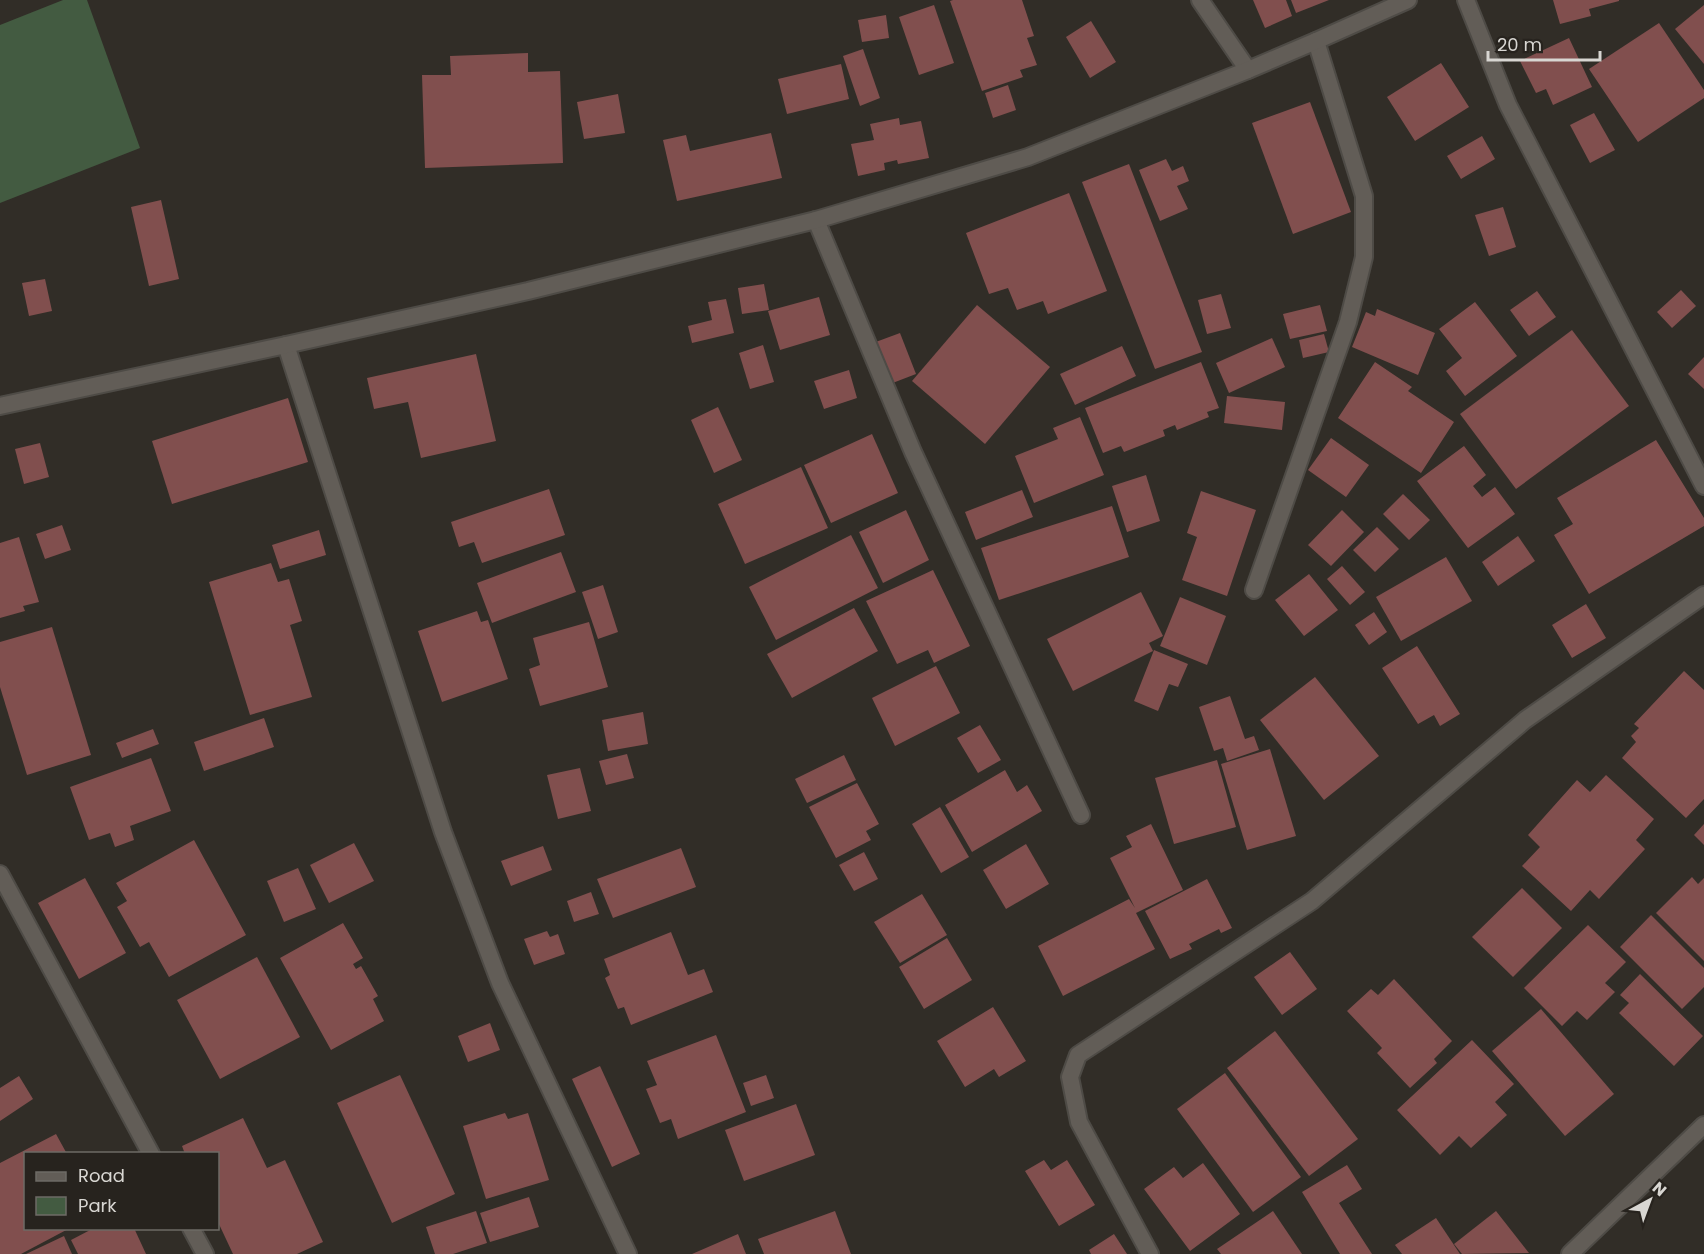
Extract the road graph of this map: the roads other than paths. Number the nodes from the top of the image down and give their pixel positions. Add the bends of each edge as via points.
1 (1200, 0) edge
2 (1408, 0) edge
3 (1466, 0) edge
4 (1316, 41) junction
5 (1248, 69) junction
6 (816, 220) junction
7 (286, 345) junction
8 (0, 405) edge
9 (1704, 486) edge
10 (1254, 590) dead end
11 (1704, 595) edge
12 (1081, 815) dead end
13 (0, 874) edge
14 (1704, 1125) edge
15 (150, 1152) edge
16 (192, 1230) edge
17 (205, 1254) edge
18 (628, 1254) edge
19 (1150, 1254) edge
20 (1570, 1254) edge

1 - 5 street
2 - 4 street
3 - 9 street via 1508,105
4 - 5 street
4 - 10 street via 1364,196 1364,257 1348,322
5 - 6 street via 1028,157
6 - 7 street
6 - 12 street via 912,452
7 - 8 street
7 - 18 street via 451,853 500,983
11 - 19 street via 1525,720 1312,901 1078,1055 1070,1077 1079,1122
13 - 15 street
14 - 20 street
16 - 17 street

